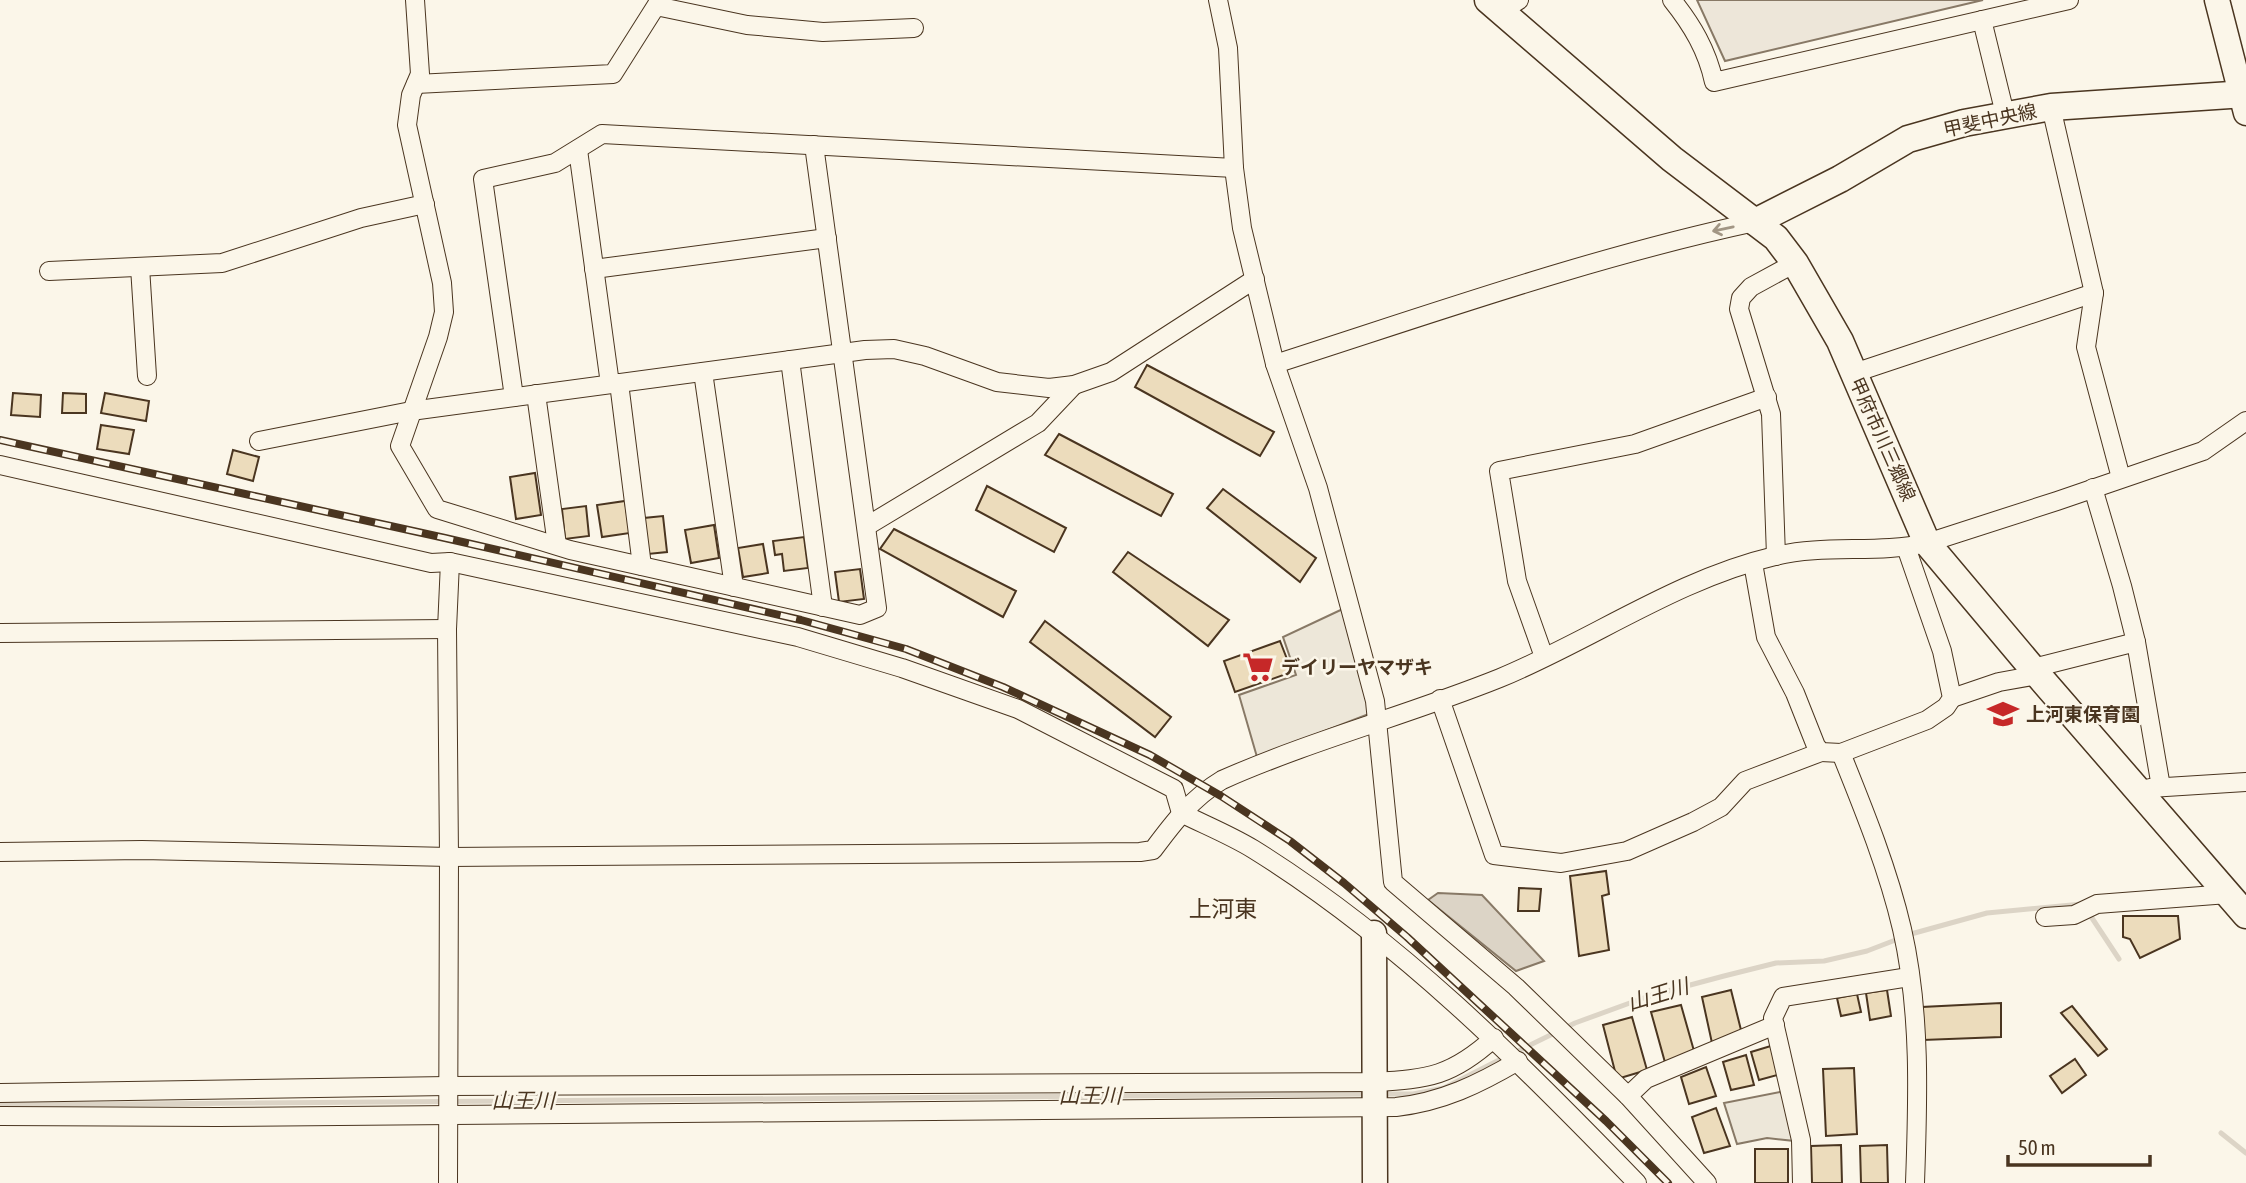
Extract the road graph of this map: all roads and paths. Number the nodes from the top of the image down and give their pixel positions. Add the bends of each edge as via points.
1 (415, 0) edge
2 (1218, 0) edge
3 (1672, 0) edge
4 (2069, 0) edge
5 (2217, 0) edge
6 (655, 3) edge
7 (1503, 4) edge
8 (1982, 20) junction
9 (914, 29) dead end
10 (416, 84) junction
11 (2244, 100) edge
12 (2051, 107) junction
13 (2005, 114) junction
14 (814, 145) junction
15 (578, 150) junction
16 (1234, 168) junction
17 (425, 205) junction
18 (1755, 222) junction
19 (827, 238) junction
20 (1795, 263) junction
21 (140, 267) junction
22 (594, 269) junction
23 (49, 271) dead end
24 (1255, 279) junction
25 (2094, 293) junction
26 (844, 352) junction
27 (790, 360) junction
28 (1275, 364) junction
29 (703, 372) junction
30 (1854, 373) junction
31 (147, 376) dead end
32 (615, 383) junction
33 (1074, 384) junction
34 (536, 394) junction
35 (513, 397) junction
36 (1768, 397) junction
37 (411, 411) junction
38 (2246, 421) edge
39 (259, 441) dead end
40 (0, 465) edge
41 (2120, 478) junction
42 (2093, 488) junction
43 (867, 526) junction
44 (557, 545) junction
45 (1917, 545) junction
46 (1776, 555) junction
47 (450, 562) junction
48 (1753, 563) junction
49 (642, 566) junction
50 (734, 587) junction
51 (823, 607) junction
52 (447, 629) junction
53 (0, 633) edge
54 (2136, 642) junction
55 (1544, 657) junction
56 (2035, 672) junction
57 (1952, 698) junction
58 (1440, 699) junction
59 (1378, 720) junction
60 (1821, 752) junction
61 (1841, 754) junction
62 (2246, 782) edge
63 (2148, 788) junction
64 (1181, 813) junction
65 (0, 852) edge
66 (449, 857) junction
67 (2240, 907) edge
68 (2045, 917) dead end
69 (1374, 933) junction
70 (1909, 977) junction
71 (1775, 1025) junction
72 (1507, 1051) junction
73 (0, 1093) edge
74 (1374, 1094) junction
75 (1628, 1096) junction
76 (447, 1101) junction
77 (0, 1116) edge
78 (448, 1183) edge
79 (1375, 1183) edge
80 (1637, 1183) edge
81 (1707, 1183) edge
82 (1802, 1183) edge
83 (1915, 1183) edge

1 - 10 street via 420,74
2 - 16 street via 1228,48
3 - 8 street via 1692,25 1714,82
4 - 8 street
5 - 11 street
6 - 9 street via 747,25 823,32
6 - 10 street via 613,74
7 - 18 main road, 甲府市川三郷線 via 1672,159
8 - 13 street
10 - 17 street via 407,125
11 - 12 main road, 甲斐中央線
12 - 13 main road, 甲斐中央線
12 - 25 street
13 - 18 main road, 甲斐中央線 via 1908,139
14 - 15 street via 602,134
14 - 16 street
14 - 19 street
15 - 22 street
15 - 35 street via 555,163 483,179
16 - 24 street
17 - 21 street via 361,218 222,263
17 - 37 street via 444,312
18 - 20 main road, 甲府市川三郷線 via 1776,238
18 -> 28 street via 1691,236
19 - 22 street
19 - 26 street
20 - 30 main road, 甲府市川三郷線
20 - 36 street via 1741,298 1739,309
21 - 23 street
21 - 31 street
22 - 32 street
24 - 28 street
24 - 33 street via 1111,372
25 - 30 street
25 - 41 street via 2086,347
26 - 27 street
26 - 33 street via 894,349 998,383 1049,388
26 - 43 street
27 - 29 street
27 - 51 street
28 - 59 street via 1318,488
29 - 32 street
29 - 50 street
30 - 45 main road, 甲府市川三郷線
32 - 34 street
32 - 49 street
33 - 43 street via 1038,423
34 - 35 street
34 - 44 street
35 - 37 street
36 - 46 street
36 - 55 street via 1635,444 1499,471 1517,581
37 - 39 street
37 - 44 street via 400,446 438,509
38 - 41 street via 2203,450
40 - 47 street via 431,563
41 - 42 street
42 - 45 street
42 - 54 street
43 - 51 street via 877,608 860,615
44 - 49 street
45 - 46 street
45 - 56 main road, 甲府市川三郷線
45 - 57 street
46 - 48 street
47 - 52 street
47 - 64 street via 797,637 902,668 1018,709 1174,789
48 - 55 street via 1720,573
48 - 60 street via 1766,637
49 - 50 street
50 - 51 street
52 - 53 street
52 - 66 street
54 - 56 street
54 - 63 street
55 - 58 street
56 - 57 street
56 - 63 main road, 甲府市川三郷線
57 - 61 street via 1927,720
58 - 59 street
58 - 60 street via 1494,855 1561,863 1627,851 1721,807 1745,781
59 - 64 street via 1222,780
59 - 75 street via 1393,882 1516,988
60 - 61 street
61 - 70 street via 1892,891
62 - 63 street
63 - 67 main road, 甲府市川三郷線
64 - 66 street via 1153,850 1140,852
64 - 69 street via 1251,848
65 - 66 street via 142,850
66 - 76 street
67 - 68 street via 2096,904 2074,915
69 - 72 street
69 - 74 street
70 - 71 street via 1783,997 1773,1018
70 - 83 street via 1918,1075
71 - 75 street via 1646,1079
71 - 82 street via 1801,1140
72 - 74 street via 1474,1056 1451,1070
72 - 74 street via 1482,1083 1450,1096 1413,1105
72 - 80 street
73 - 76 street
74 - 76 street
74 - 76 street
74 - 79 street
75 - 81 street
76 - 77 street
76 - 78 street

